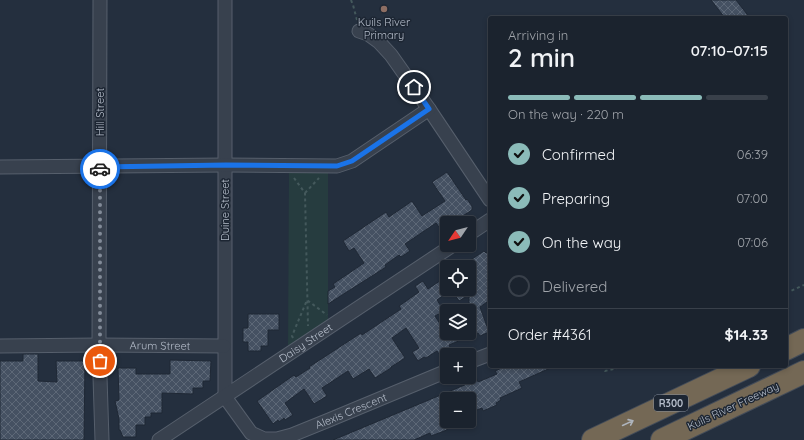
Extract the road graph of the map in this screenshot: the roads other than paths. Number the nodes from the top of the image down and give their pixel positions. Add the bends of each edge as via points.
1 (100, 0) edge
2 (225, 0) edge
3 (359, 31) road end
4 (429, 109) junction
5 (226, 165) junction
6 (0, 167) edge
7 (100, 167) junction
8 (488, 197) edge
9 (488, 221) edge
10 (476, 229) edge
11 (442, 252) edge
12 (804, 340) edge
13 (100, 345) junction
14 (0, 346) edge
15 (224, 346) junction
16 (788, 348) edge
17 (488, 355) edge
18 (476, 359) edge
19 (745, 368) edge
20 (804, 372) edge
21 (440, 374) edge
22 (225, 396) junction
23 (102, 440) edge
24 (159, 440) edge
25 (593, 440) edge
26 (662, 440) edge

1 - 7 street, Hill Street
2 - 5 street, Duine Street
3 - 4 street via 368,34 391,54
4 - 5 street via 352,161 337,166
4 - 8 street
5 - 7 street
5 - 15 street, Duine Street
6 - 7 street
7 - 13 street, Hill Street
9 - 10 street
11 - 22 street, Daisy Street
12 - 16 highway
13 - 14 street, Arum Street
13 - 15 street, Arum Street
13 - 23 street, Hill Street
15 - 22 street, Duine Street
17 - 18 street
25 -> 19 highway, R300
20 - 26 highway, Kuils River Freeway / R300
21 - 22 street, Alexis Crescent via 277,439 264,439 251,434
22 - 24 street, Daisy Street

